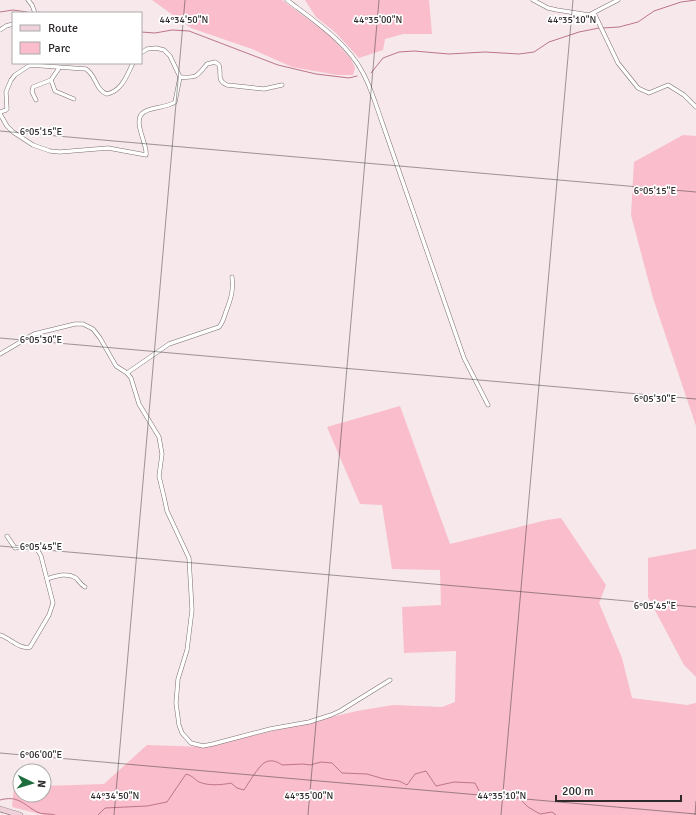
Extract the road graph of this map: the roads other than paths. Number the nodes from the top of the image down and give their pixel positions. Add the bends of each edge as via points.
1 (28, 0) edge
2 (287, 0) edge
3 (532, 0) edge
4 (618, 0) edge
5 (35, 12) edge
6 (594, 13) junction
7 (12, 24) edge
8 (0, 30) edge
9 (142, 52) edge
10 (32, 64) edge
11 (133, 64) edge
12 (59, 68) junction
13 (180, 77) junction
14 (51, 80) junction
15 (282, 85) dead end
16 (74, 99) dead end
17 (36, 100) dead end
18 (696, 107) edge
19 (0, 113) edge
20 (232, 277) dead end
21 (0, 354) edge
22 (127, 373) junction
23 (488, 405) dead end
24 (7, 536) dead end
25 (47, 579) junction
26 (85, 587) dead end
27 (0, 635) edge
28 (390, 680) dead end
29 (0, 809) edge
30 (20, 815) edge

1 - 5 street
2 - 23 street via 330,33 362,71 464,358
3 - 6 street via 557,10
4 - 6 street
6 - 18 street via 618,63 638,88 649,93 668,85 684,95
7 - 8 street
9 - 13 street via 151,48 164,50 170,56
10 - 12 street
10 - 19 street via 13,77 6,92 7,109
11 - 12 street via 125,81 107,94 101,91 88,70
12 - 14 street
13 - 15 street via 196,76 207,64 215,62 220,68 220,80 227,85 264,89
13 - 19 street via 175,102 145,111 140,118 146,155 108,148 50,151 33,145 13,132
14 - 16 street via 55,91
14 - 17 street via 33,87 32,92
20 - 22 street via 234,286 231,300 224,321 219,327 169,344
21 - 22 street via 34,334 84,324 93,329 100,338 116,366
22 - 28 street via 139,404 159,437 162,449 159,476 167,511 189,558 192,610 187,650 178,679 176,703 177,718 186,738 196,745 203,746 309,722 340,712
24 - 25 street via 15,548 37,550
25 - 26 street via 67,574
25 - 27 street via 52,608 30,647 21,647
29 - 30 main road

